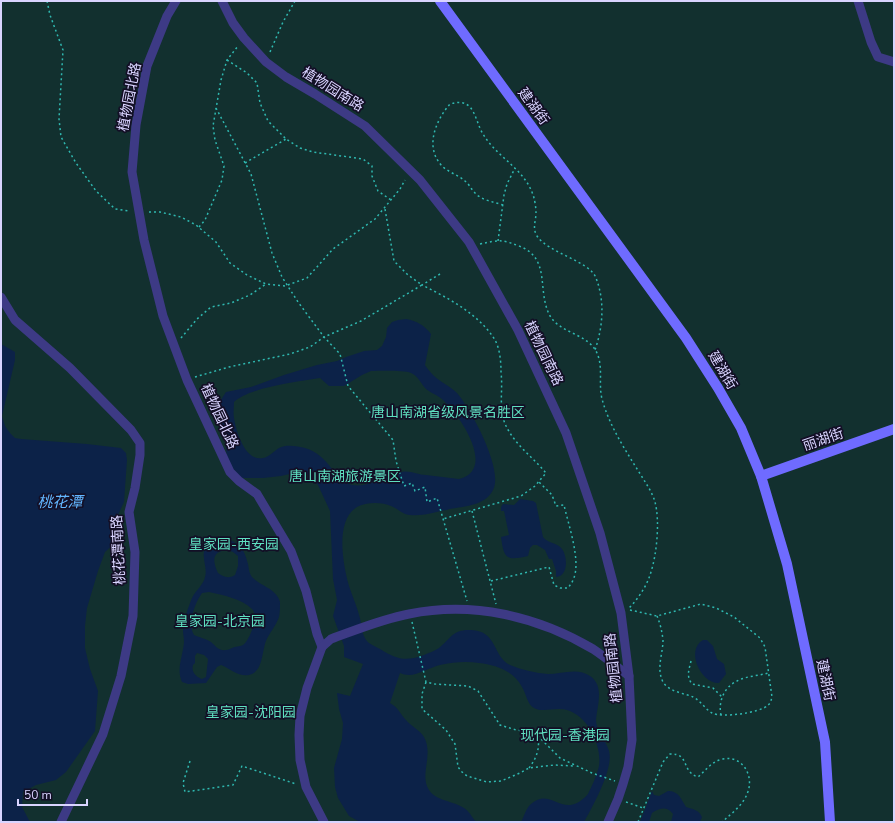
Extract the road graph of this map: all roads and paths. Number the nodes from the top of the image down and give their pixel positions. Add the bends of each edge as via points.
1 (47, 1) edge
2 (176, 1) edge
3 (222, 1) edge
4 (295, 1) edge
5 (440, 1) edge
6 (858, 1) edge
7 (244, 38) junction
8 (227, 60) junction
9 (266, 62) junction
10 (894, 62) edge
11 (216, 108) junction
12 (286, 139) junction
13 (245, 163) junction
14 (515, 168) junction
15 (410, 171) junction
16 (391, 200) junction
17 (503, 205) junction
18 (385, 208) junction
19 (139, 213) junction
20 (199, 227) junction
21 (498, 241) junction
22 (471, 246) junction
23 (440, 274) dead end
24 (266, 284) junction
25 (422, 285) junction
26 (1, 297) edge
27 (324, 337) junction
28 (174, 345) junction
29 (596, 350) junction
30 (187, 380) junction
31 (894, 429) edge
32 (761, 476) junction
33 (539, 482) junction
34 (472, 511) junction
35 (443, 520) junction
36 (491, 581) junction
37 (469, 609) junction
38 (497, 612) junction
39 (411, 613) junction
40 (657, 616) junction
41 (322, 647) junction
42 (691, 661) dead end
43 (768, 673) junction
44 (629, 676) junction
45 (426, 682) junction
46 (722, 697) junction
47 (721, 715) junction
48 (538, 736) junction
49 (190, 761) dead end
50 (576, 766) junction
51 (529, 768) junction
52 (609, 779) dead end
53 (306, 788) junction
54 (618, 799) junction
55 (643, 808) junction
56 (61, 822) edge
57 (324, 822) edge
58 (608, 822) edge
59 (638, 822) edge
60 (722, 822) edge
61 (830, 822) edge

1 - 19 path via 63,50 59,119 61,137 96,191 115,209
2 - 19 street, 植物园北路 via 167,16 148,66 136,125 132,172
3 - 7 street, 植物园南路
4 - 9 path via 282,22
5 - 32 street, 建湖街 via 686,338 740,428
6 - 10 street via 878,57
7 - 8 path
7 - 9 street, 植物园南路
8 - 11 path
8 - 12 path via 257,83 260,103 268,121
9 - 15 street, 植物园南路 via 365,126
11 - 13 path
11 - 20 path via 213,126 224,166 222,180 205,220
12 - 13 path
12 - 16 path via 300,148 313,152 363,159 372,166 372,176 378,191
13 - 27 path via 251,174 272,253 282,277
14 - 17 path via 507,184
14 - 17 path via 490,144 469,106 461,102 450,104 441,115 434,131 436,158 442,167 467,182 476,195
14 - 29 path via 527,182 534,197 534,228 537,236 546,244 589,268 596,277 602,317
15 - 16 path
15 - 22 street, 植物园南路 via 420,180
16 - 18 path
17 - 21 path
18 - 24 path via 375,219 333,249 307,278 286,286
18 - 25 path via 394,261
19 - 20 path via 160,212 181,217
19 - 28 street, 植物园北路 via 163,316
20 - 24 path via 216,242 230,263
21 - 22 path
21 - 29 path via 504,240 531,252 537,259 545,300 554,321
22 - 44 street, 植物园南路 via 518,330 566,433 600,533 622,613
23 - 25 path
24 - 28 path via 250,295 231,303 211,307 197,318
25 - 27 path via 361,321
25 - 33 path via 453,301 471,314 495,340 500,357 500,398 505,422 522,449 546,473
26 - 56 street, 桃花潭南路 via 15,320 70,368 131,430 140,443 136,481 129,512 135,552 133,616 121,676 103,734
27 - 30 path via 310,347 290,354 228,367
27 - 35 path via 340,354 348,386 393,440 398,470 404,486 412,483 416,491 425,487 427,502 436,498
28 - 30 street, 植物园北路
29 - 40 path via 600,360 602,397 608,416 650,490 657,511 656,540 650,575 637,600 628,609
30 - 41 street, 植物园北路 via 230,472 257,494 291,551
31 - 32 street, 丽湖街
32 - 61 street, 建湖街 via 787,564 825,742
33 - 34 path via 521,496
33 - 36 path via 552,494 556,506 564,505 576,556 574,579 568,588 560,588 554,585 549,567
34 - 35 path
34 - 36 path
35 - 37 path
36 - 38 path
37 - 38 street
37 - 39 street
38 - 44 street via 524,619 568,636 594,650
39 - 41 street via 331,639
39 - 45 path
40 - 43 path via 701,604 734,616 760,638 765,647
40 - 47 path via 663,640 659,662 664,683 674,691 694,698 711,713
41 - 53 street via 300,716 300,760
42 - 46 path via 688,676 692,684 714,688
43 - 46 path via 737,681
43 - 47 path via 772,697 770,704 764,708 731,716
44 - 54 street, 植物园南路 via 632,740 628,766
45 - 48 path via 468,686 478,691 500,725
45 - 51 path via 422,694 422,710 446,730 455,744 458,767 462,772 487,782 501,781
46 - 47 path via 719,707
48 - 50 path via 560,758
48 - 51 path via 537,754
49 - 53 path via 183,783 185,792 233,785 242,766
50 - 51 path
50 - 52 path
53 - 57 street
54 - 55 path
54 - 58 street, 植物园南路
55 - 59 path
55 - 60 path via 663,762 670,754 682,757 687,769 698,777 714,762 724,758 731,759 745,767 750,783 747,796

